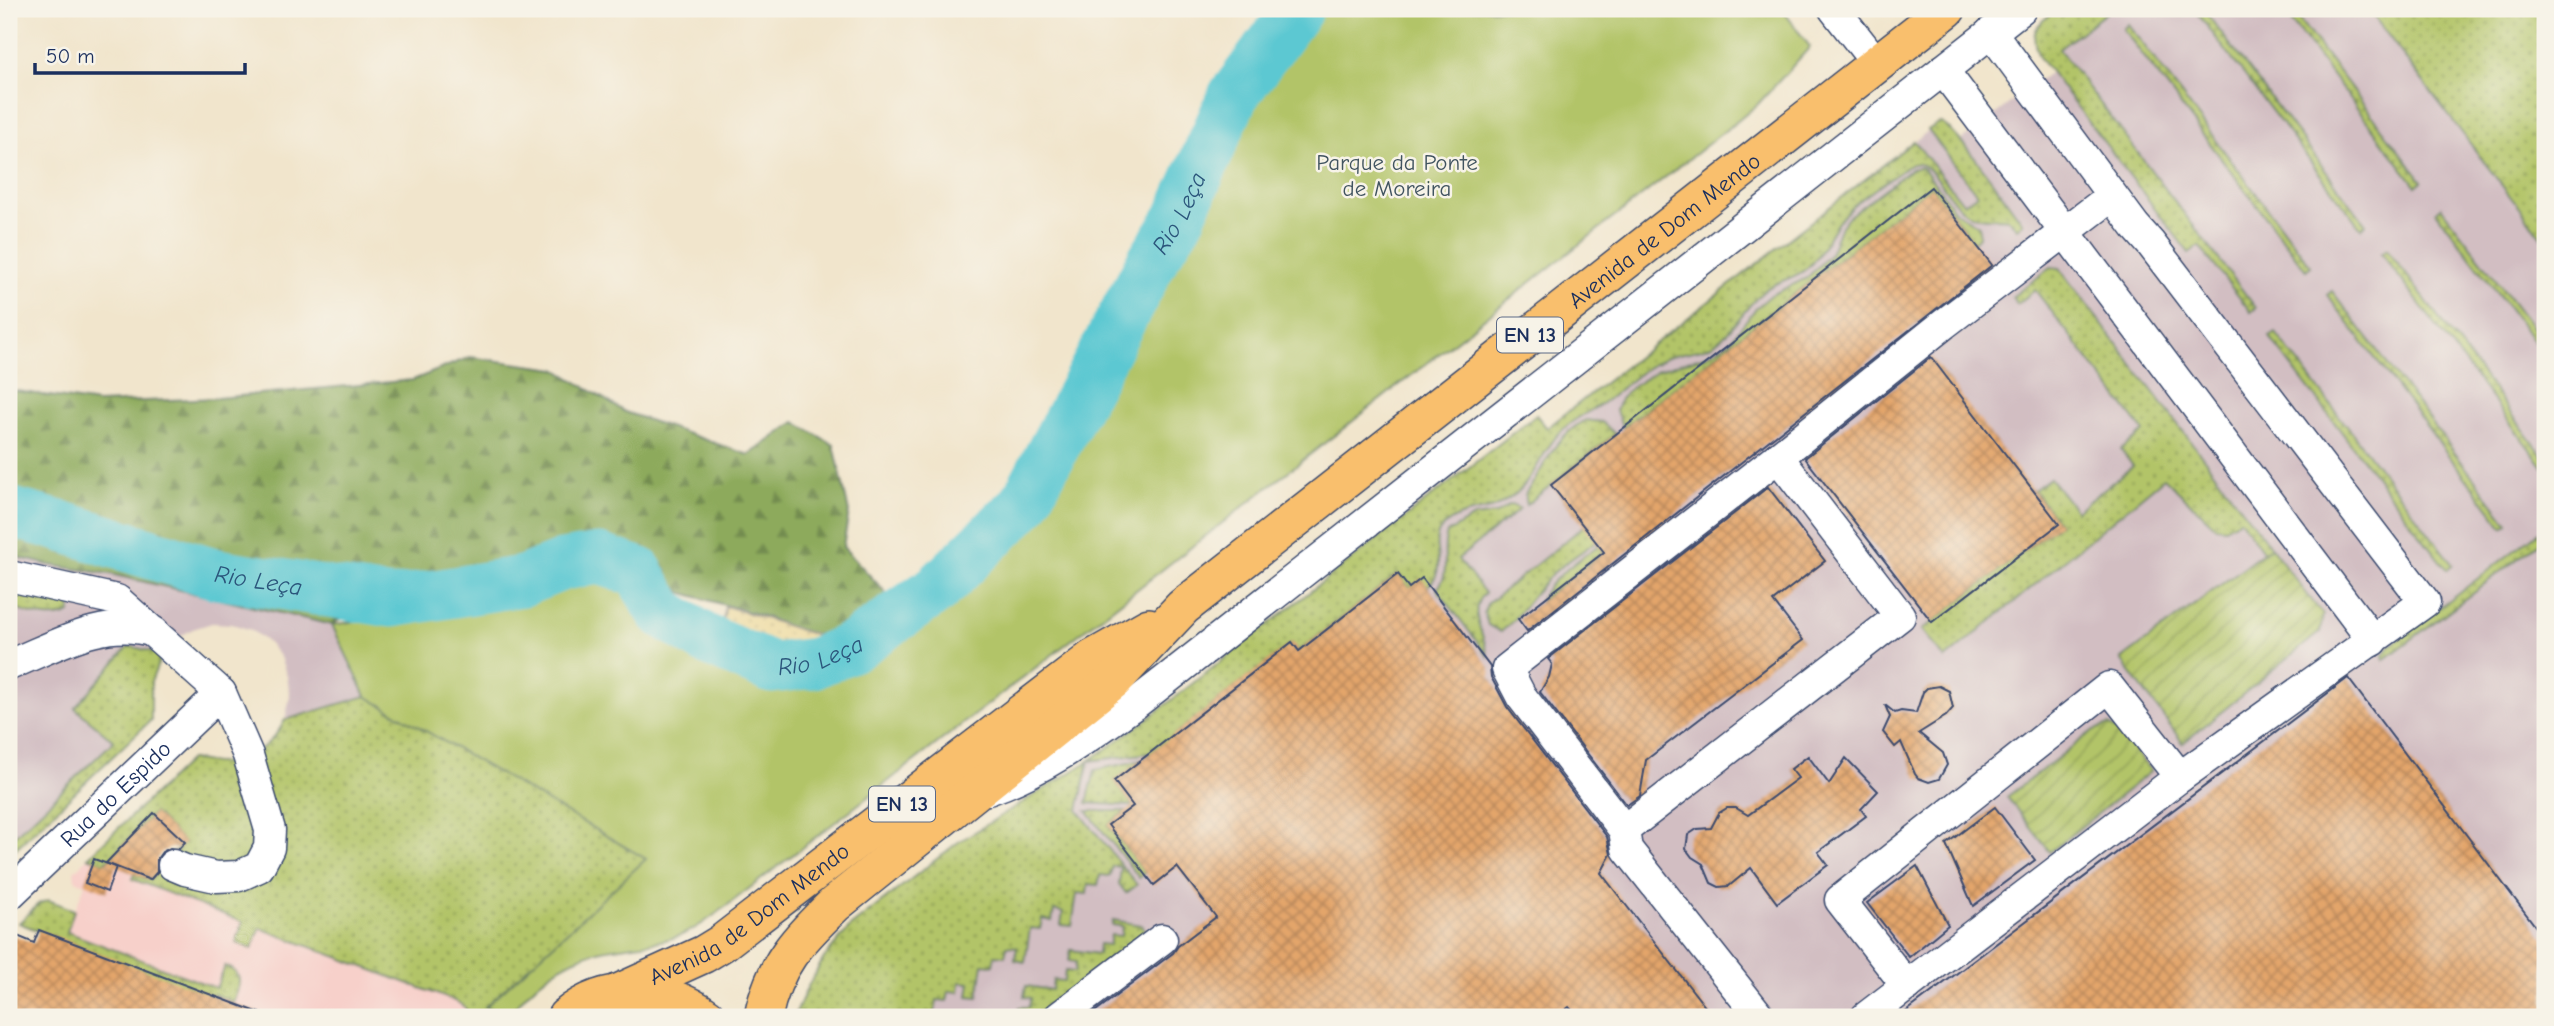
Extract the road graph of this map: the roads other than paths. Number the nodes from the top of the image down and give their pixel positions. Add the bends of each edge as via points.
1 (1834, 9) edge
2 (1947, 9) edge
3 (2021, 9) edge
4 (1991, 32) junction
5 (1877, 64) junction
6 (1943, 70) junction
7 (2112, 196) junction
8 (2064, 232) junction
9 (1778, 457) junction
10 (9, 576) edge
11 (1183, 607) junction
12 (154, 632) junction
13 (2373, 641) junction
14 (9, 665) edge
15 (221, 693) junction
16 (2180, 777) junction
17 (972, 796) junction
18 (1624, 831) junction
19 (173, 864) dead end
20 (9, 895) edge
21 (1162, 939) dead end
22 (1907, 986) junction
23 (618, 993) junction
24 (566, 1017) edge
25 (706, 1017) edge
26 (763, 1017) edge
27 (1059, 1017) edge
28 (1759, 1017) edge
29 (1867, 1017) edge

1 - 5 lane
2 - 5 main road, Avenida de Dom Mendo / EN 13
3 - 4 lane
4 - 6 lane
4 - 7 lane
5 - 11 main road, Avenida de Dom Mendo / EN 13
6 - 8 lane
6 - 17 lane via 1135,704 1075,747 1014,781
7 - 8 lane
7 - 13 lane via 2425,602
8 - 9 lane
8 - 13 lane
9 - 18 lane via 1507,669 1521,696
9 - 18 lane via 1900,616
10 - 12 lane via 117,600
11 - 17 main road, Avenida de Dom Mendo / EN 13 via 1114,680
11 - 23 main road, Avenida de Dom Mendo / EN 13 via 1092,659 722,943
12 - 14 lane via 119,626 98,629
12 - 15 lane
13 - 16 lane
15 - 19 lane via 248,755 270,830 269,848 260,867 239,876 216,877
15 - 20 lane, Rua do Espido
16 - 22 lane
16 - 22 lane via 2109,687 1840,900
17 - 26 main road, Avenida de Dom Mendo / EN 13 via 835,904 799,939 775,976
18 - 28 lane via 1627,849
21 - 27 lane
22 - 29 lane
23 - 24 main road, EN 13 via 583,1005
23 - 25 main road, EN 13 via 664,996

